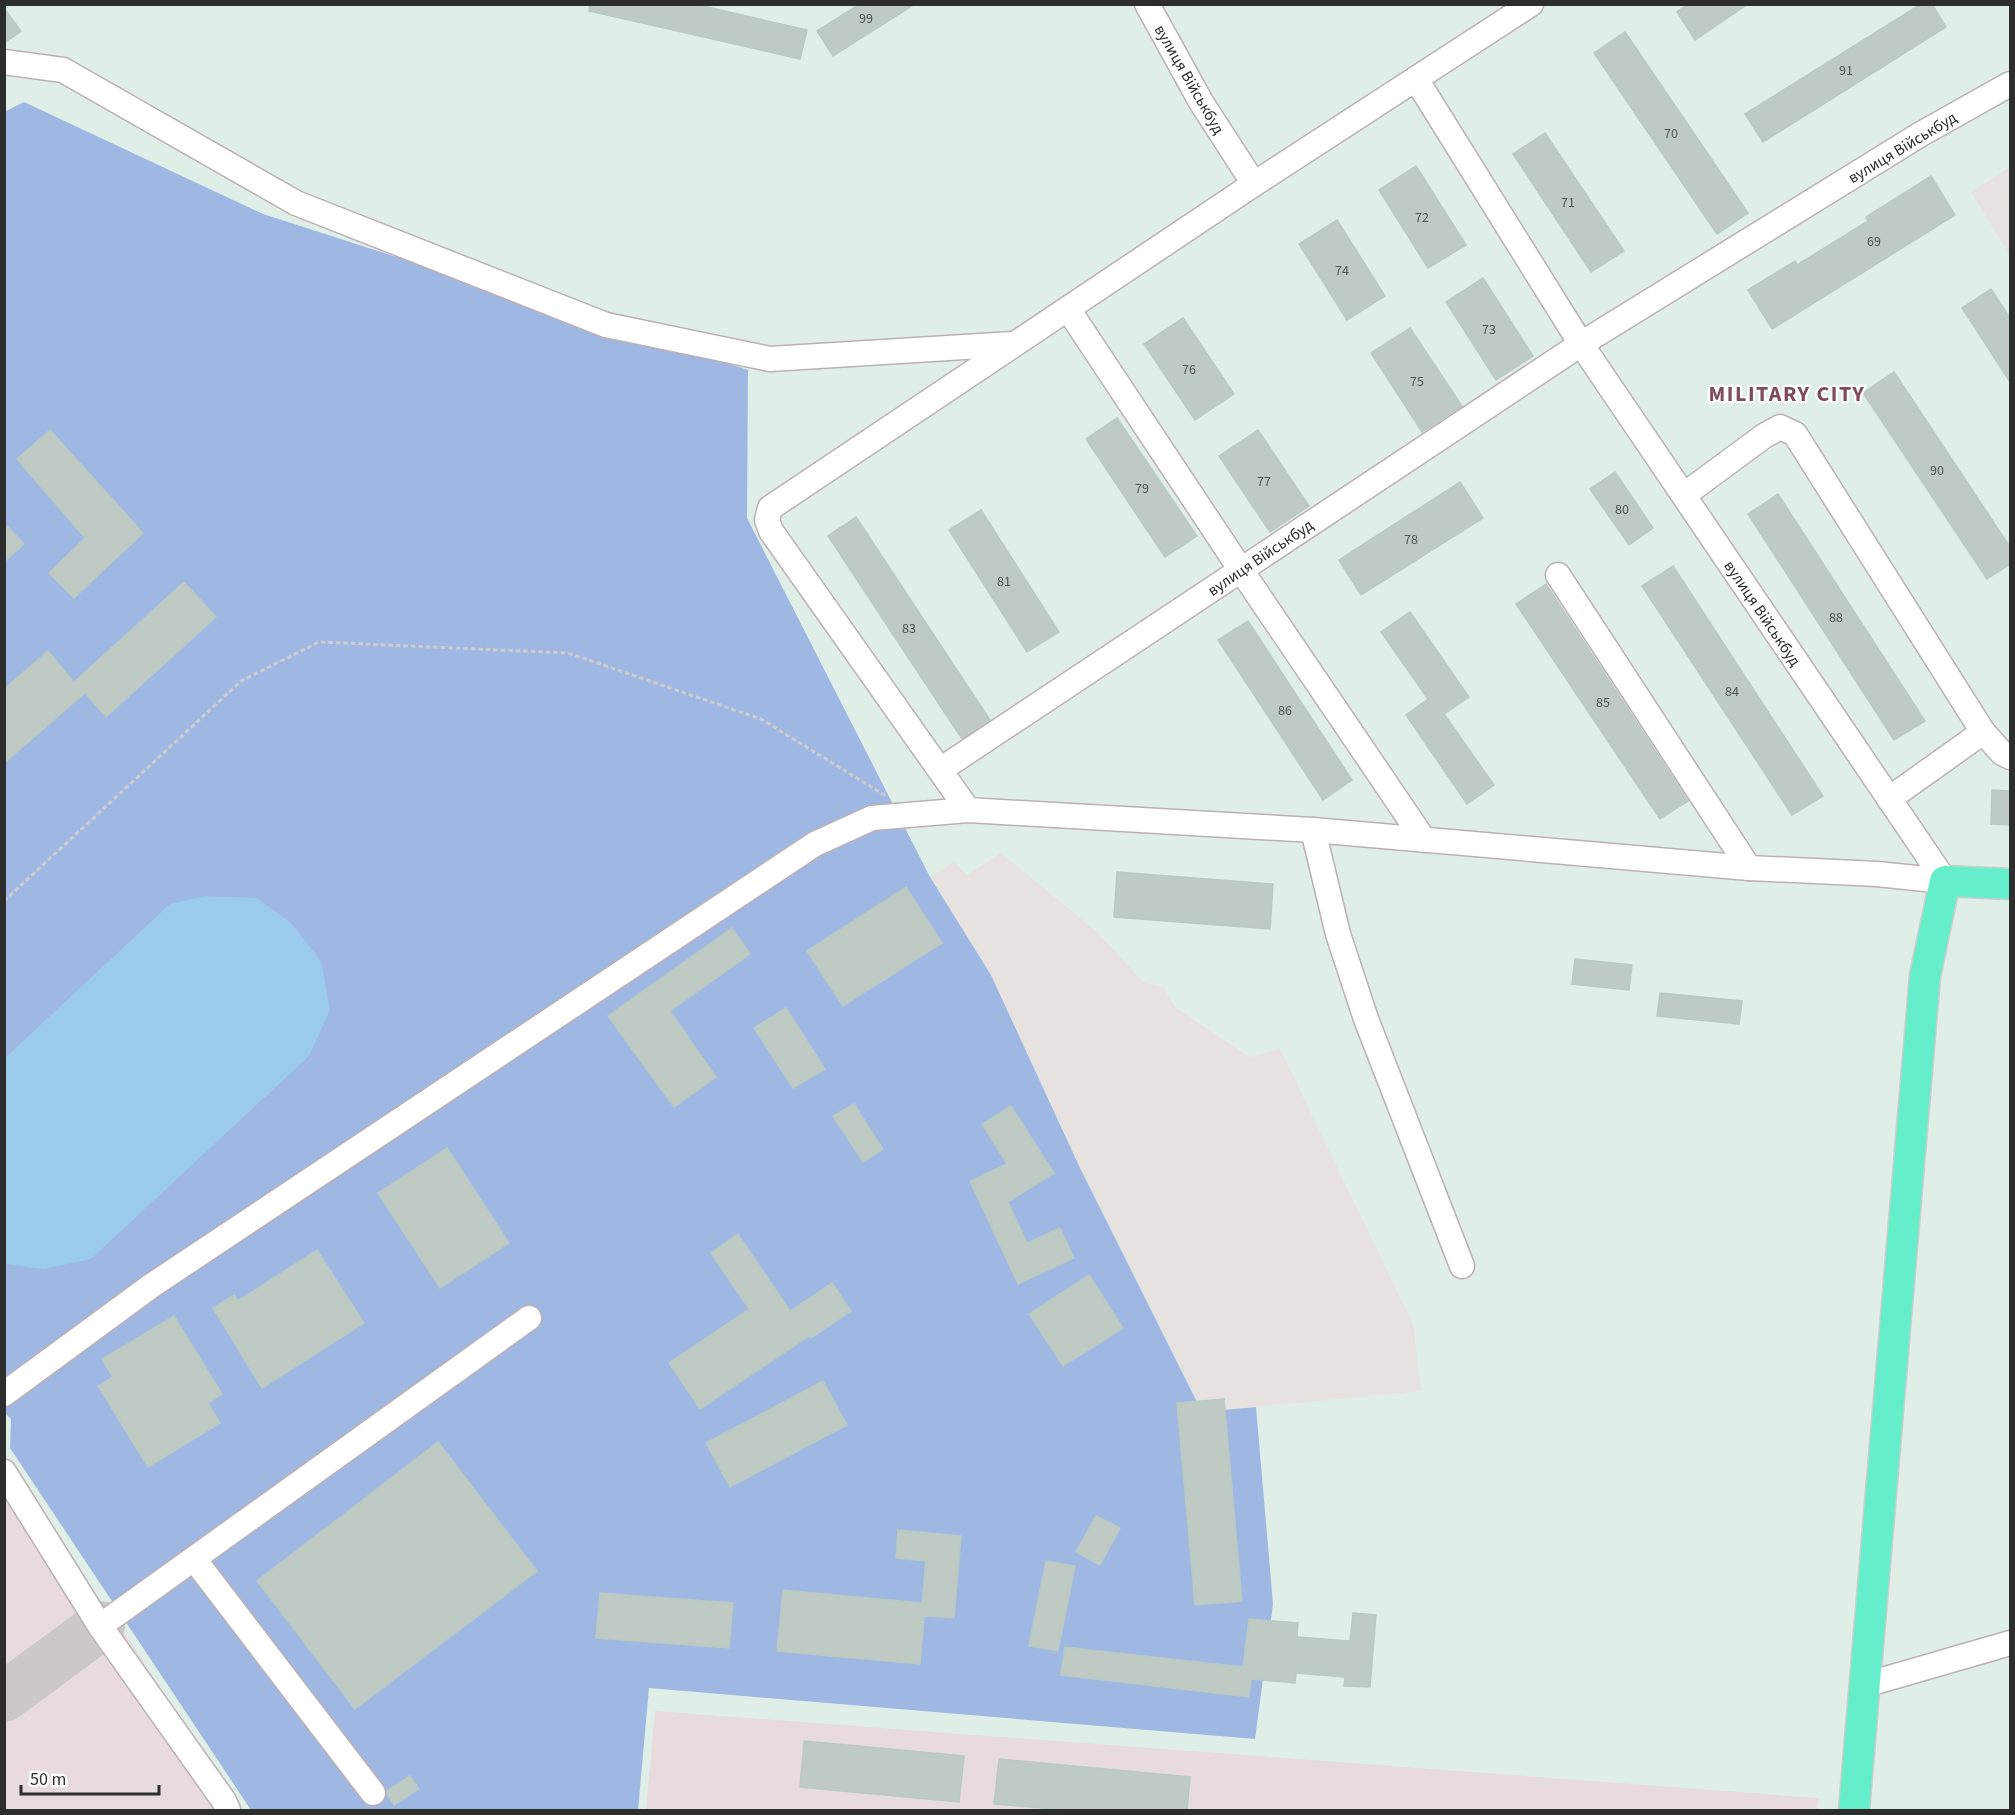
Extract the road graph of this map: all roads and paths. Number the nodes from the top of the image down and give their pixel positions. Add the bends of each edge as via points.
1 (1147, 4) edge
2 (1530, 4) edge
3 (4, 62) edge
4 (1416, 79) junction
5 (2010, 84) edge
6 (1254, 184) junction
7 (1068, 309) junction
8 (1016, 344) junction
9 (1581, 344) junction
10 (1684, 495) junction
11 (1241, 570) junction
12 (1558, 575) dead end
13 (1983, 732) junction
14 (2010, 757) edge
15 (940, 770) junction
16 (1889, 799) junction
17 (968, 810) junction
18 (915, 814) junction
19 (1313, 830) junction
20 (1424, 840) junction
21 (1749, 868) junction
22 (1945, 882) junction
23 (2010, 884) edge
24 (4, 901) edge
25 (1462, 1266) dead end
26 (529, 1318) dead end
27 (4, 1394) edge
28 (4, 1473) edge
29 (194, 1559) junction
30 (100, 1626) junction
31 (2010, 1643) edge
32 (1865, 1685) junction
33 (373, 1793) dead end
34 (228, 1810) edge
35 (1854, 1810) edge

1 - 6 street, вулиця Військбуд
2 - 4 street
3 - 8 street via 63,70 296,203 606,325 770,359
4 - 6 street
4 - 9 street, вулиця Військбуд
5 - 9 street, вулиця Військбуд via 1921,134
6 - 7 street
7 - 8 street
7 - 11 street
8 - 15 street via 770,508 767,520
9 - 10 street, вулиця Військбуд
9 - 11 street, вулиця Військбуд
10 - 13 street via 1764,435 1780,428 1795,434
10 - 16 street, вулиця Військбуд
11 - 15 street, вулиця Військбуд
11 - 20 street
12 - 21 street
13 - 14 street
13 - 16 street
15 - 17 street
16 - 22 street, вулиця Військбуд
17 - 18 street
17 - 19 street
18 - 24 path via 761,718 568,653 319,642 241,681
18 - 27 street via 872,818 815,844 151,1286
19 - 20 street
19 - 25 street via 1338,934 1366,1019
20 - 21 street
21 - 22 street via 1877,874
22 - 23 main road
22 - 32 main road via 1925,976
26 - 29 street
28 - 30 street
29 - 30 street
29 - 33 street
30 - 34 street
31 - 32 street
32 - 35 main road

